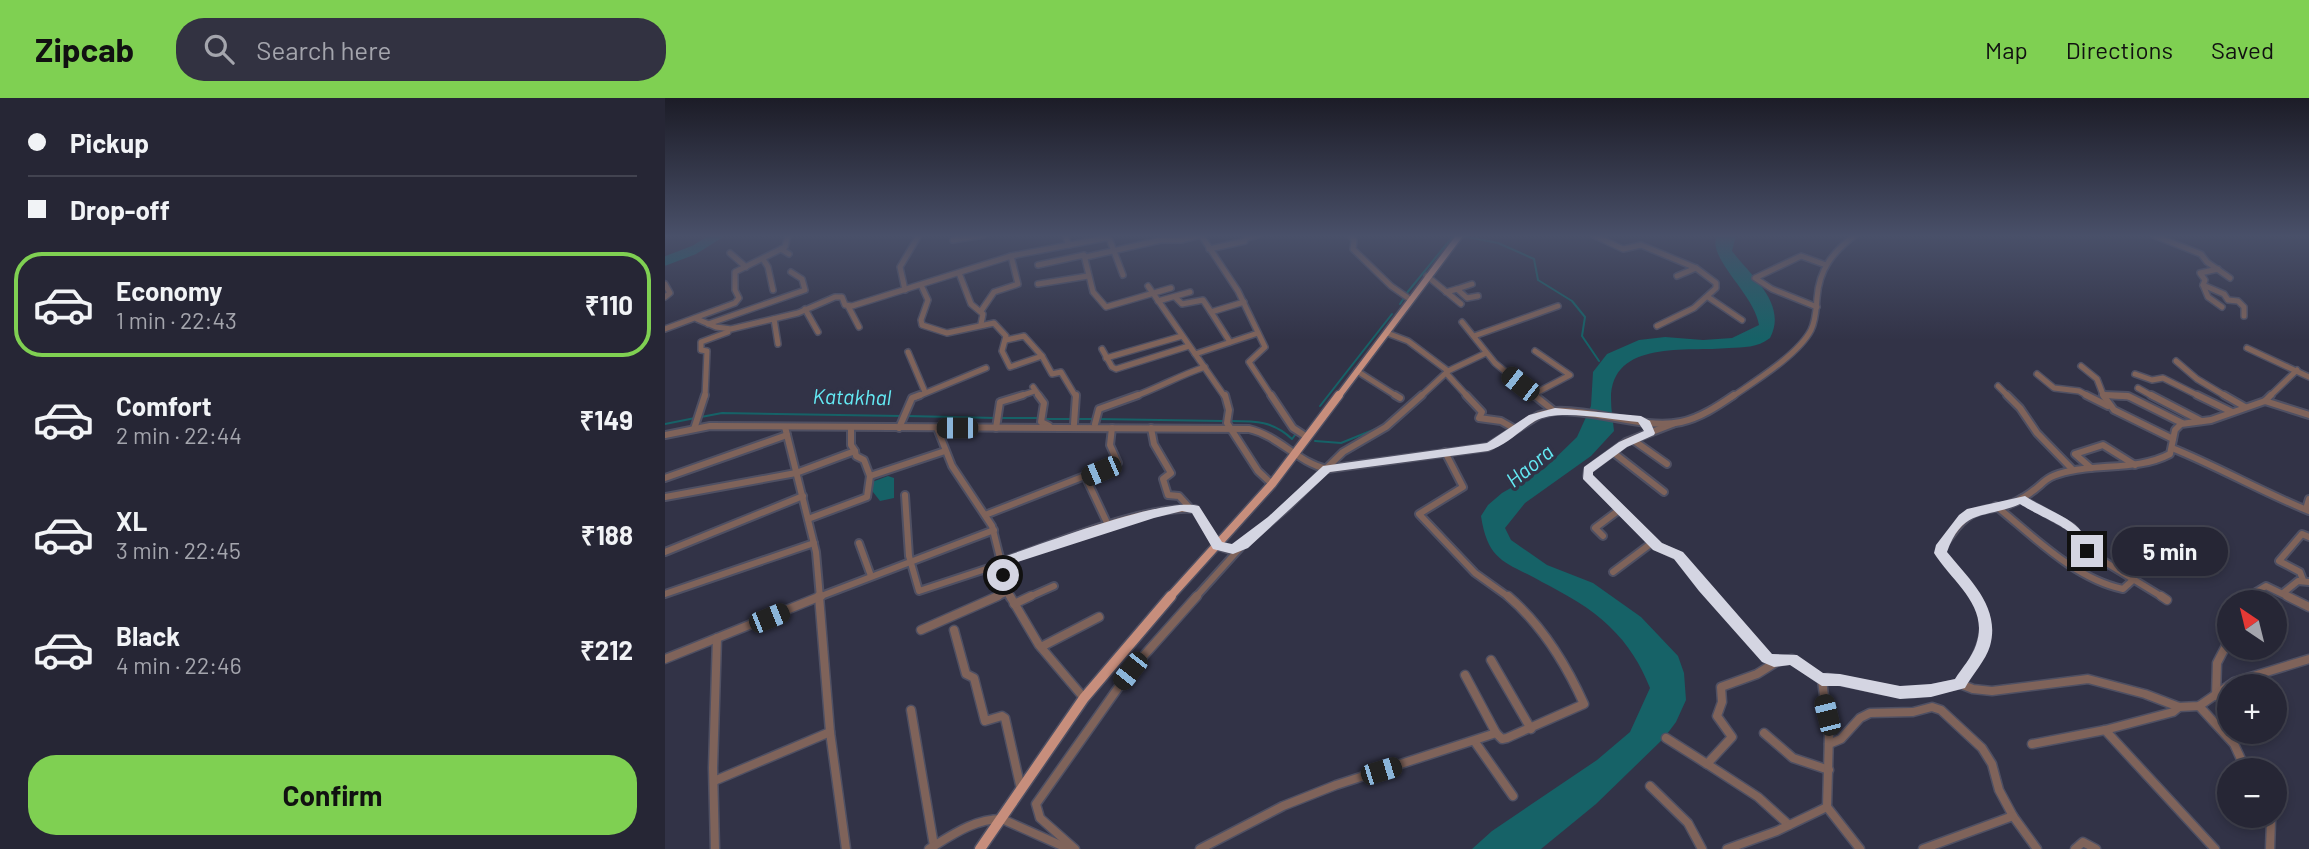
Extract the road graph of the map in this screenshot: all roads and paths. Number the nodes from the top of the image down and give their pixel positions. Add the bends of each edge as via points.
1 (740, 270) edge
2 (769, 270) edge
3 (901, 270) edge
4 (968, 270) edge
5 (1014, 270) edge
6 (1087, 270) edge
7 (1123, 270) edge
8 (1223, 270) edge
9 (1375, 270) edge
10 (1432, 270) edge
11 (1691, 270) edge
12 (1699, 270) edge
13 (1774, 270) edge
14 (1824, 270) edge
15 (2213, 270) edge
16 (2219, 270) edge
17 (791, 272) dead end
18 (959, 273) junction
19 (1123, 275) dead end
20 (1088, 276) junction
21 (1427, 276) junction
22 (1677, 276) dead end
23 (2230, 278) dead end
24 (665, 284) edge
25 (1038, 284) dead end
26 (921, 285) junction
27 (1472, 285) dead end
28 (2203, 285) junction
29 (1147, 286) dead end
30 (1171, 288) dead end
31 (1457, 289) junction
32 (773, 290) dead end
33 (905, 290) junction
34 (1190, 292) dead end
35 (1446, 292) junction
36 (1152, 293) junction
37 (1478, 296) dead end
38 (665, 297) edge
39 (1708, 297) junction
40 (1175, 298) junction
41 (1411, 300) junction
42 (1158, 301) junction
43 (1244, 302) junction
44 (1461, 304) dead end
45 (848, 306) junction
46 (1558, 306) dead end
47 (1818, 307) junction
48 (2222, 307) dead end
49 (805, 309) junction
50 (981, 311) junction
51 (1211, 312) junction
52 (2244, 316) dead end
53 (774, 318) junction
54 (697, 319) junction
55 (1742, 320) dead end
56 (1462, 322) dead end
57 (708, 324) junction
58 (981, 324) junction
59 (1657, 326) dead end
60 (859, 327) dead end
61 (665, 329) edge
62 (728, 329) junction
63 (818, 332) dead end
64 (1258, 333) junction
65 (1387, 333) junction
66 (1182, 336) junction
67 (1474, 336) junction
68 (1006, 340) junction
69 (1230, 342) junction
70 (778, 344) dead end
71 (1189, 346) junction
72 (2247, 348) dead end
73 (1102, 349) dead end
74 (1535, 351) dead end
75 (908, 352) dead end
76 (1486, 353) junction
77 (1195, 354) junction
78 (1042, 356) junction
79 (1106, 358) junction
80 (2176, 361) dead end
81 (2081, 366) dead end
82 (1205, 367) junction
83 (986, 368) dead end
84 (2294, 370) junction
85 (1357, 371) junction
86 (1447, 372) junction
87 (2037, 374) dead end
88 (2135, 374) dead end
89 (2309, 375) edge
90 (1998, 386) dead end
91 (2138, 388) dead end
92 (925, 392) junction
93 (1534, 394) junction
94 (2104, 395) junction
95 (1400, 398) dead end
96 (2265, 401) junction
97 (2110, 407) junction
98 (2245, 407) junction
99 (1555, 411) junction
100 (2232, 412) junction
101 (2309, 415) edge
102 (1639, 419) junction
103 (997, 422) junction
104 (1675, 422) junction
105 (2203, 422) junction
106 (1076, 423) junction
107 (2182, 423) junction
108 (1095, 425) junction
109 (851, 428) junction
110 (899, 428) junction
111 (937, 428) junction
112 (1058, 428) junction
113 (1108, 428) junction
114 (1151, 428) junction
115 (1233, 428) junction
116 (694, 429) junction
117 (1515, 429) junction
118 (786, 431) junction
119 (1650, 433) junction
120 (665, 435) edge
121 (1307, 437) junction
122 (2173, 439) junction
123 (1633, 440) junction
124 (2172, 448) junction
125 (855, 451) junction
126 (945, 451) junction
127 (1444, 452) junction
128 (1614, 453) junction
129 (1294, 455) junction
130 (1667, 464) dead end
131 (2135, 465) junction
132 (2091, 468) junction
133 (1327, 469) junction
134 (2073, 470) junction
135 (796, 473) junction
136 (870, 476) junction
137 (665, 478) edge
138 (1086, 478) junction
139 (1272, 484) junction
140 (1664, 492) dead end
141 (905, 495) dead end
142 (665, 496) edge
143 (803, 496) junction
144 (2021, 499) junction
145 (2309, 499) edge
146 (1996, 506) junction
147 (1189, 507) junction
148 (1619, 510) junction
149 (2307, 510) edge
150 (985, 514) junction
151 (808, 519) junction
152 (1109, 527) junction
153 (994, 530) junction
154 (1602, 536) dead end
155 (2309, 537) edge
156 (1653, 542) junction
157 (814, 543) junction
158 (859, 543) dead end
159 (1244, 544) junction
160 (1218, 546) junction
161 (665, 552) edge
162 (910, 561) junction
163 (1001, 563) junction
164 (1613, 572) dead end
165 (871, 576) junction
166 (2133, 580) junction
167 (2306, 581) edge
168 (1054, 586) dead end
169 (2256, 590) edge
170 (2276, 590) edge
171 (2287, 591) edge
172 (1009, 592) junction
173 (665, 594) edge
174 (2287, 595) edge
175 (820, 597) junction
176 (2167, 600) dead end
177 (1014, 604) junction
178 (2309, 607) edge
179 (1099, 617) dead end
180 (921, 630) dead end
181 (954, 630) dead end
182 (717, 638) junction
183 (1041, 647) junction
184 (665, 659) edge
185 (2309, 659) edge
186 (1491, 660) dead end
187 (2219, 660) edge
188 (1779, 661) junction
189 (1465, 675) dead end
190 (1822, 680) junction
191 (1960, 684) junction
192 (2216, 696) junction
193 (1084, 698) junction
194 (2199, 706) junction
195 (2179, 707) junction
196 (911, 710) dead end
197 (1531, 729) junction
198 (2105, 730) junction
199 (829, 732) junction
200 (1496, 733) junction
201 (1764, 733) dead end
202 (1666, 738) dead end
203 (1475, 742) junction
204 (1829, 744) junction
205 (2032, 744) dead end
206 (2240, 758) edge
207 (1707, 764) junction
208 (1829, 770) junction
209 (714, 780) junction
210 (1650, 786) dead end
211 (1022, 790) junction
212 (1513, 796) dead end
213 (1827, 807) junction
214 (2013, 816) junction
215 (1002, 820) junction
216 (1789, 825) junction
217 (2271, 828) edge
218 (932, 847) edge
219 (1741, 847) edge
220 (715, 849) edge
221 (846, 849) edge
222 (980, 849) edge
223 (1069, 849) edge
224 (1200, 849) edge
225 (1702, 849) edge
226 (1727, 849) edge
227 (1860, 849) edge
228 (1923, 849) edge
229 (2037, 849) edge
230 (2075, 849) edge
231 (2096, 849) edge
232 (2215, 849) edge
233 (2270, 849) edge

1 - 54 street via 735,273 738,301
2 - 32 street
3 - 33 street
4 - 18 street
5 - 50 street via 1018,284 994,292
6 - 20 street
7 - 19 street
8 - 43 street
9 - 41 street
10 - 21 main road
11 - 22 street
12 - 39 street via 1717,284
13 - 47 street via 1755,278
14 - 47 street via 1818,284
15 - 28 street via 2200,273
16 - 23 street
17 - 57 street via 802,279 805,290
18 - 26 street
18 - 50 street via 971,304
20 - 25 street
20 - 36 street via 1103,306
21 - 35 street
21 - 41 main road
24 - 38 street via 670,293
26 - 33 street
26 - 58 street via 928,300 922,325 947,333
27 - 31 street
28 - 48 street via 2208,297
28 - 52 street via 2240,302
29 - 36 street
30 - 36 street
31 - 35 street
31 - 37 street via 1467,298
33 - 45 street
34 - 40 street
35 - 44 street
36 - 42 street
39 - 55 street
39 - 59 street
40 - 42 street
40 - 51 street via 1182,304 1203,300
41 - 65 main road
42 - 66 street
43 - 51 street
43 - 64 street
45 - 49 street via 839,296
45 - 60 street
46 - 67 street
47 - 104 street via 1813,328 1800,344 1724,400 1688,420
49 - 53 street
49 - 63 street
50 - 58 street
51 - 69 street
53 - 62 street
53 - 70 street
54 - 57 street
54 - 61 street
56 - 67 street
57 - 62 street
58 - 68 street via 999,326
62 - 116 street via 701,342 708,360 702,411
64 - 69 street
64 - 121 street via 1265,349 1249,362 1293,428
65 - 85 main road
65 - 86 street via 1408,341
66 - 71 street
66 - 79 street
67 - 76 street
68 - 78 street via 1024,336
68 - 78 street via 1002,351 1010,367
69 - 77 street
71 - 77 street
71 - 79 street via 1116,369
72 - 84 street
73 - 79 street
74 - 93 street via 1570,375
75 - 92 street
76 - 86 street
76 - 93 street
77 - 82 street
78 - 106 street via 1052,374 1061,372 1076,395
80 - 98 street
81 - 94 street via 2097,379
82 - 108 street via 1099,409
82 - 115 street via 1224,393 1229,405 1227,423
83 - 92 street
84 - 89 street
84 - 96 street
85 - 95 street
85 - 121 main road
86 - 117 street via 1482,412 1478,417
86 - 133 street via 1387,428 1348,448
87 - 97 street via 2054,388 2080,391
88 - 100 street via 2151,380 2162,377
90 - 134 street
91 - 105 street
92 - 110 street via 912,398
93 - 99 street
94 - 97 street
94 - 107 street via 2128,396
96 - 98 street
96 - 101 street
97 - 122 street
98 - 100 street
99 - 102 street
99 - 117 street
100 - 105 street
102 - 104 street
102 - 119 street
103 - 111 street
103 - 112 street
103 - 112 street via 1000,402 1034,389 1044,403 1041,422
104 - 119 street
105 - 107 street
106 - 108 street
106 - 112 street
106 - 113 street
107 - 122 street
108 - 113 street
109 - 110 street
109 - 118 street
109 - 125 street
110 - 111 street
111 - 126 street
113 - 114 street
113 - 138 street via 1119,462
114 - 115 street
114 - 147 street via 1154,444 1171,473 1163,479 1168,495 1179,496
115 - 129 street via 1267,432
115 - 139 street via 1258,471
116 - 118 street
116 - 120 street
117 - 127 street via 1494,446
118 - 135 street
118 - 137 street
119 - 123 street
121 - 129 main road
122 - 124 street
123 - 128 street
123 - 130 street
124 - 131 street via 2167,457
124 - 149 street
125 - 135 street
125 - 136 street
126 - 136 street
126 - 150 street
127 - 133 street
127 - 197 street via 1462,487 1419,514 1465,564 1529,618 1584,703
128 - 140 street
128 - 148 street via 1586,474
129 - 133 street
129 - 139 main road
131 - 132 street
131 - 132 street via 2103,445 2075,454
132 - 134 street
133 - 159 street
134 - 144 street via 2043,478
135 - 142 street
135 - 143 street
136 - 151 street via 867,497
138 - 150 street
138 - 152 street
139 - 160 main road
141 - 162 street
143 - 151 street
143 - 161 street
144 - 146 street
144 - 166 street via 2069,524 2080,545
145 - 149 street
146 - 166 street via 2104,583 2123,589
146 - 191 street via 1977,509 1963,518 1941,548 1940,553 1985,613 1983,646
147 - 152 street
147 - 160 street via 1195,509
148 - 154 street via 1595,528
148 - 156 street
150 - 153 street
151 - 157 street
152 - 163 street
153 - 162 street
153 - 163 street
155 - 167 street via 2301,535 2279,561 2300,572
156 - 164 street
156 - 188 street via 1678,556 1767,658
157 - 173 street
157 - 175 street
158 - 165 street
159 - 160 street via 1230,550
159 - 223 street via 1130,671 1036,804 1045,824 1069,838
160 - 193 main road
162 - 163 street via 920,592
162 - 165 street
163 - 172 street
165 - 175 street
166 - 176 street
167 - 171 street
168 - 177 street
169 - 170 street via 2266,586
172 - 177 street
172 - 180 street
174 - 178 street
175 - 182 street
175 - 199 street
177 - 183 street
179 - 183 street
181 - 211 street via 985,721 1005,718
182 - 184 street
182 - 209 street
183 - 193 street
185 - 192 street via 2241,679
186 - 197 street
187 - 192 street
188 - 190 street via 1792,659
188 - 207 street via 1721,687 1717,716 1732,737
189 - 200 street
190 - 191 street via 1900,693
190 - 204 street
191 - 195 street via 1992,691 2088,679
192 - 194 street
193 - 211 main road
194 - 195 street
194 - 206 street via 2234,744
195 - 198 street
196 - 218 street
197 - 200 street via 1502,739
198 - 205 street
198 - 232 street
199 - 209 street
199 - 221 street
200 - 203 street
201 - 208 street via 1793,758
202 - 207 street
203 - 212 street
203 - 224 street via 1336,785
204 - 208 street
204 - 214 street via 1870,713 1941,710 1982,748
207 - 216 street via 1758,797
208 - 213 street
209 - 220 street
210 - 225 street via 1688,823
211 - 215 main road
213 - 216 street
213 - 227 street
214 - 228 street
214 - 229 street
215 - 218 street via 980,821
215 - 222 main road
215 - 223 street
216 - 219 street
217 - 233 street
219 - 226 street
230 - 231 street via 2083,842

